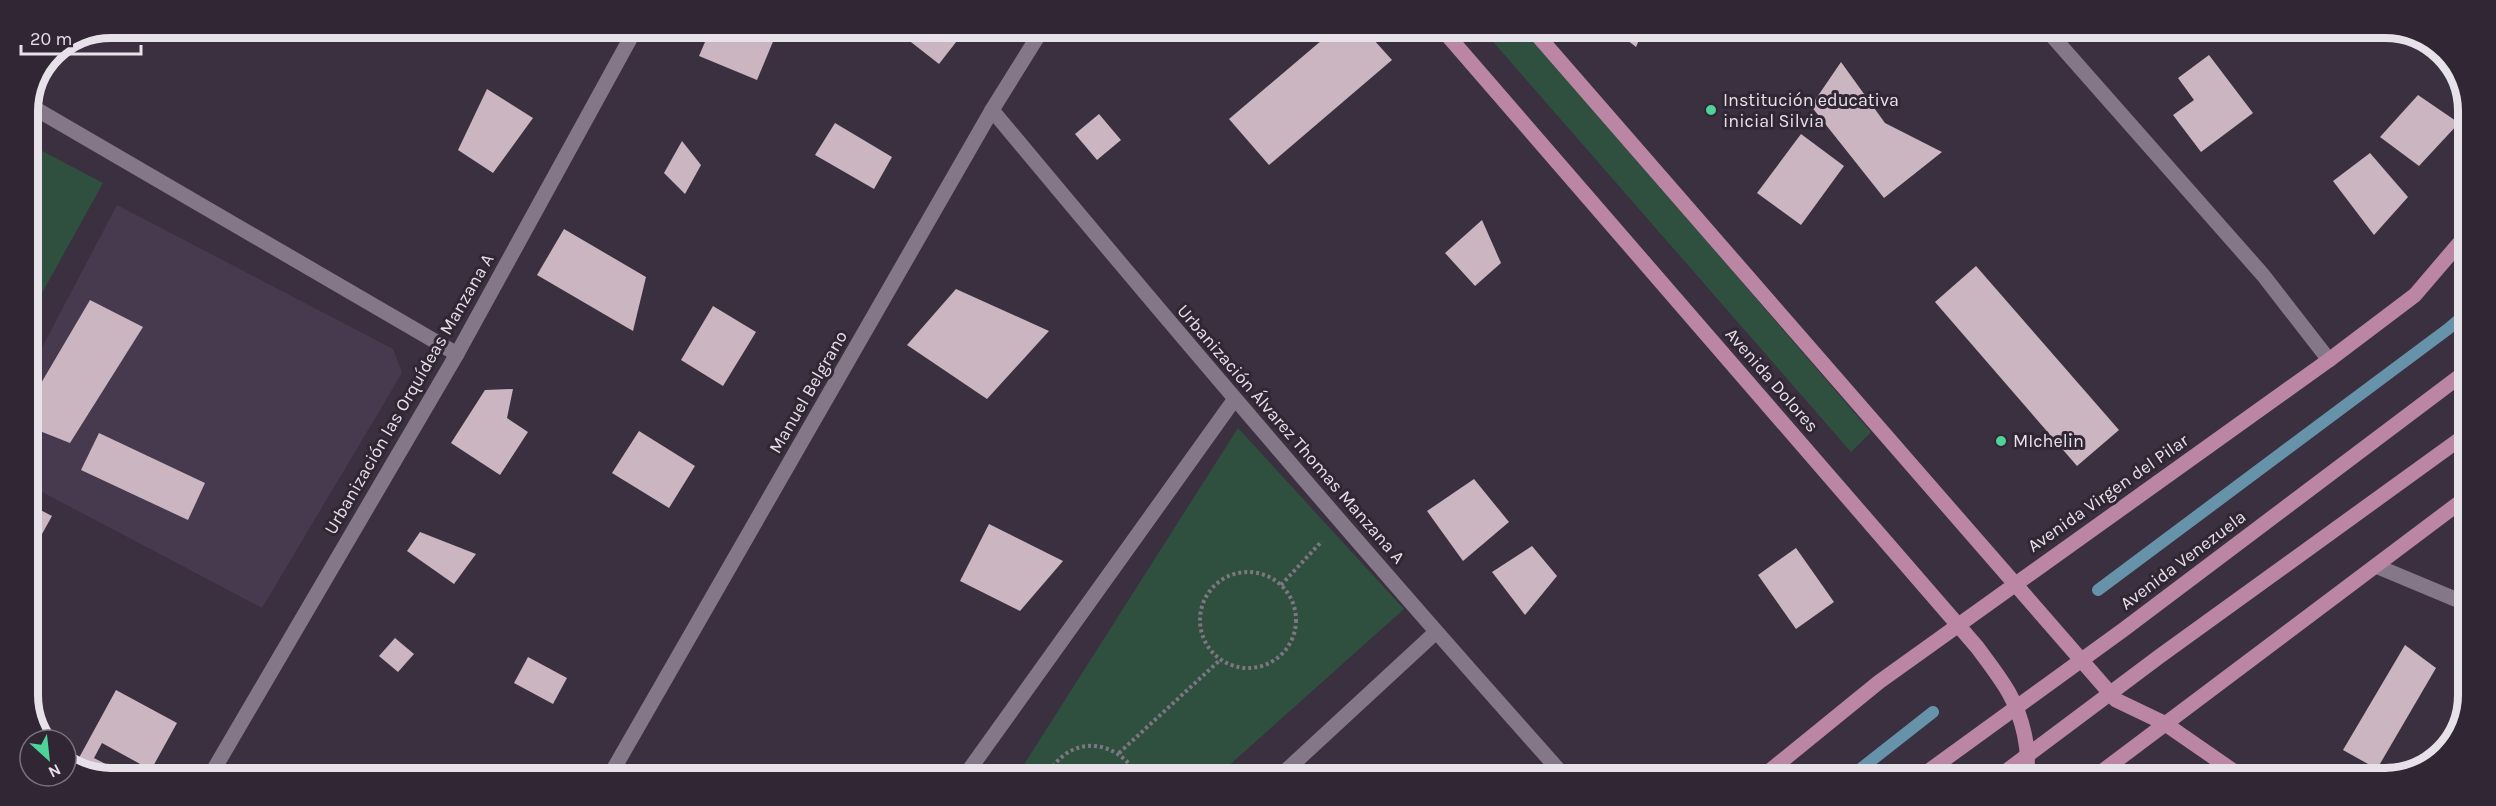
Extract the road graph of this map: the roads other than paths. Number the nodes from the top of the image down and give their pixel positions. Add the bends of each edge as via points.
1 (631, 38) edge
2 (1037, 38) edge
3 (1450, 38) edge
4 (1540, 38) edge
5 (2056, 38) edge
6 (38, 110) edge
7 (992, 110) junction
8 (2458, 245) edge
9 (457, 354) junction
10 (2329, 360) junction
11 (2458, 378) edge
12 (1234, 400) junction
13 (2458, 441) edge
14 (2458, 504) edge
15 (2376, 566) junction
16 (2013, 584) junction
17 (2458, 600) edge
18 (1958, 624) junction
19 (1436, 632) junction
20 (2164, 723) junction
21 (215, 768) edge
22 (614, 768) edge
23 (970, 768) edge
24 (1289, 768) edge
25 (1557, 768) edge
26 (1773, 768) edge
27 (1933, 768) edge
28 (2010, 768) edge
29 (2026, 768) edge
30 (2106, 768) edge
31 (2229, 768) edge

1 - 9 street, Urbanización las Orquídeas Manzana A
2 - 7 street, Manuel Belgrano
3 - 18 main road, Avenida Dolores
4 - 16 main road
5 - 10 street via 2263,275
6 - 9 street
7 - 12 street, Urbanización Álvarez Thomas Manzana A
7 - 22 street, Manuel Belgrano
8 - 10 main road, Avenida Virgen del Pilar via 2415,295
9 - 21 street, Urbanización las Orquídeas Manzana A
10 - 16 main road, Avenida Virgen del Pilar
11 - 27 main road, Avenida Venezuela
12 - 19 street, Urbanización Álvarez Thomas Manzana A
12 - 23 street
13 - 28 main road
14 - 15 main road
15 - 17 street
15 - 20 main road
16 - 18 main road, Avenida Virgen del Pilar
16 - 20 main road via 2116,700
18 - 26 main road, Avenida Virgen del Pilar
18 - 29 main road, Avenida Dolores via 2010,694 2020,720
19 - 24 street
19 - 25 street, Urbanización Álvarez Thomas Manzana A
20 - 30 main road
20 - 31 main road

